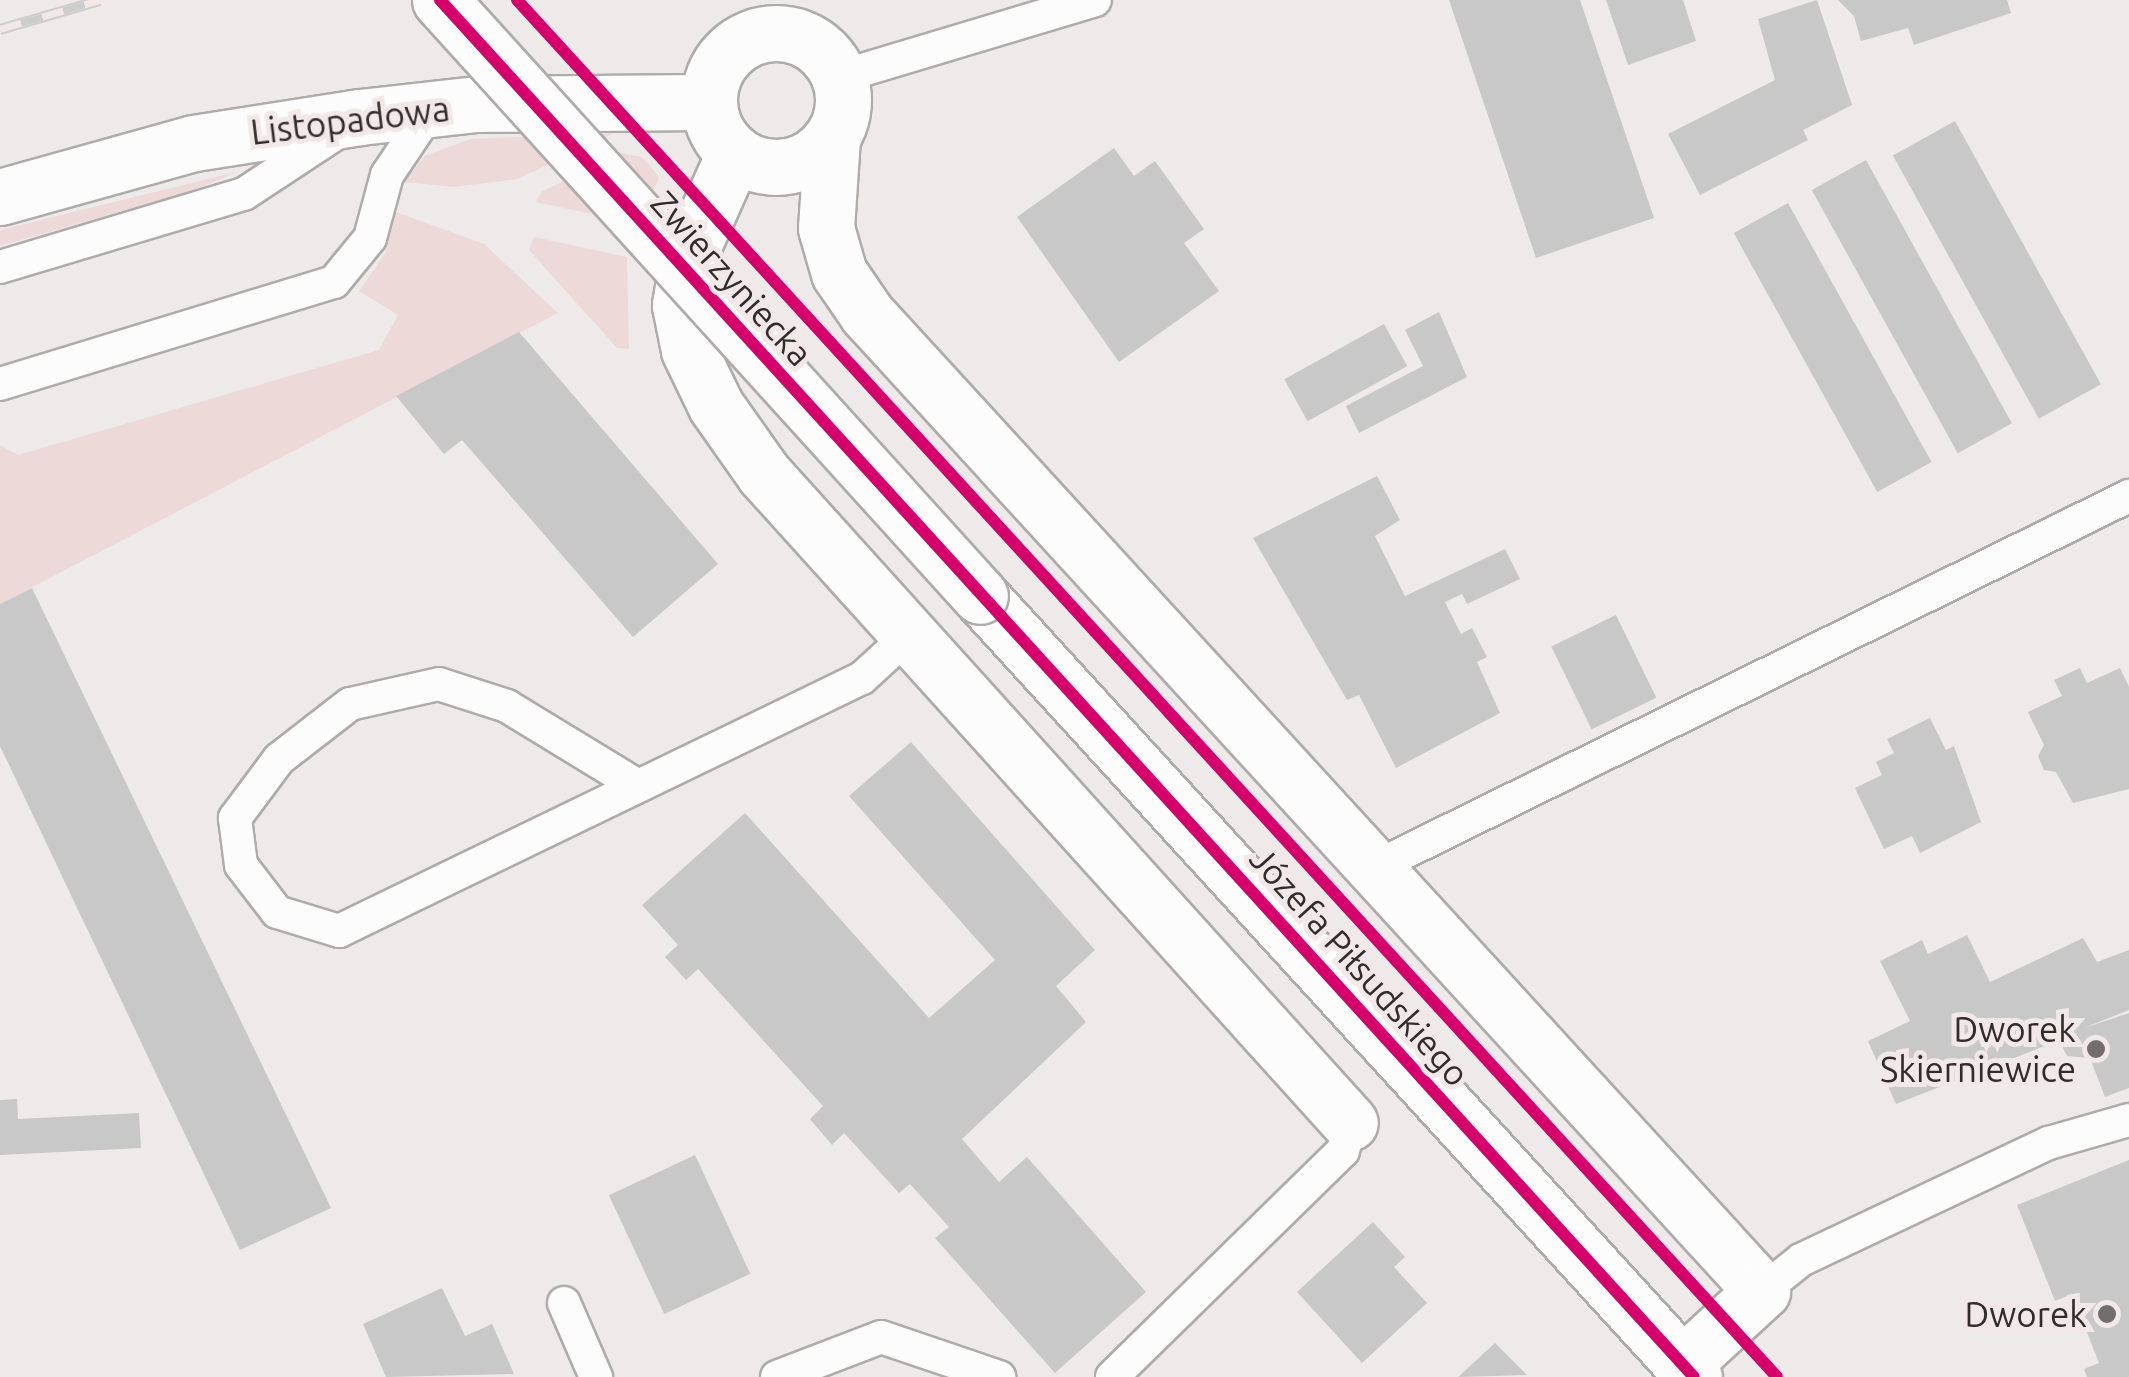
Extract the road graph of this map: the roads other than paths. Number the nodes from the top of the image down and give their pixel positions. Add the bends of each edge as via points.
1 (440, 0) edge
2 (1095, 0) edge
3 (840, 77) junction
4 (708, 102) junction
5 (432, 108) junction
6 (360, 117) junction
7 (832, 138) junction
8 (734, 154) junction
9 (0, 198) edge
10 (0, 266) edge
11 (0, 384) edge
12 (2129, 496) edge
13 (980, 596) joint
14 (909, 635) junction
15 (638, 786) junction
16 (1373, 868) junction
17 (2129, 1120) edge
18 (1350, 1122) joint
19 (1762, 1292) junction
20 (564, 1302) dead end
21 (1689, 1370) edge
22 (596, 1377) edge
23 (777, 1377) edge
24 (999, 1377) edge
25 (1112, 1377) edge

1 - 13 street, Zwierzyniecka, bridge
2 - 3 lane
3 - 4 street via 801,37 764,34 718,65
3 - 7 street via 842,119
4 - 5 street, Listopadowa
4 - 8 street
5 - 6 street, Listopadowa
5 - 11 lane via 387,175 370,238 334,282
6 - 9 street, Listopadowa via 194,144
6 - 10 lane via 244,194
7 - 8 street via 788,167
7 - 16 street via 826,228 852,294
8 - 14 street via 682,278 689,350 764,474
12 - 16 lane
13 - 21 street, Józefa Piłsudskiego
14 - 15 lane via 862,678
14 - 18 street
15 - 15 lane via 339,931 277,912 241,866 235,818 279,759 350,704 439,684 508,706
16 - 19 street
17 - 19 lane via 2049,1143 1801,1260
18 - 25 lane via 1343,1152
19 - 21 street
20 - 22 lane
23 - 24 lane via 881,1337

